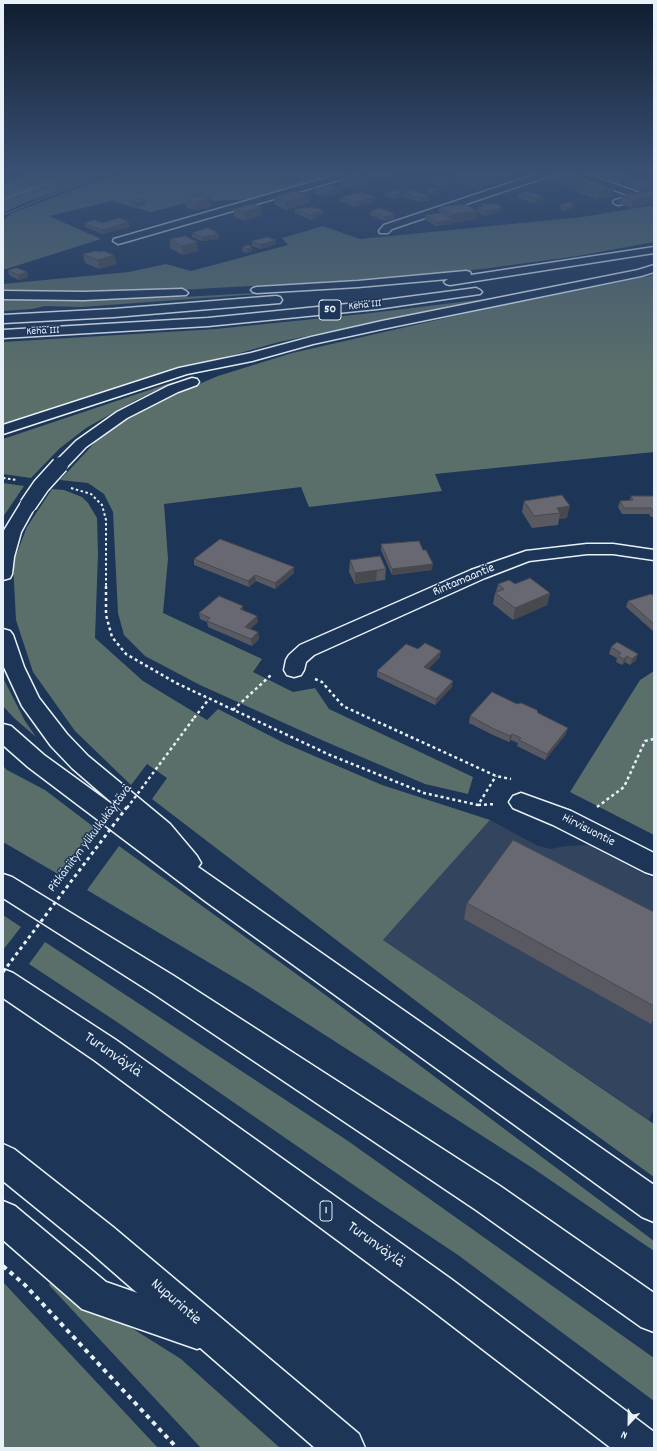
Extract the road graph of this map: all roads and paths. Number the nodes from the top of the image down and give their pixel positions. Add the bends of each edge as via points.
1 (654, 250) edge
2 (582, 262) junction
3 (654, 265) edge
4 (654, 268) edge
5 (243, 291) dead end
6 (190, 293) dead end
7 (3, 295) edge
8 (3, 319) edge
9 (3, 334) edge
10 (252, 357) junction
11 (3, 430) edge
12 (3, 478) edge
13 (24, 481) dead end
14 (67, 486) dead end
15 (654, 554) edge
16 (3, 574) edge
17 (3, 634) edge
18 (294, 670) joint
19 (269, 676) dead end
20 (209, 699) junction
21 (233, 710) junction
22 (3, 732) edge
23 (654, 739) edge
24 (496, 776) junction
25 (519, 791) joint
26 (593, 810) dead end
27 (654, 865) edge
28 (3, 885) edge
29 (214, 893) junction
30 (3, 972) edge
31 (3, 982) edge
32 (3, 1160) edge
33 (654, 1205) edge
34 (3, 1218) edge
35 (3, 1266) edge
36 (654, 1314) edge
37 (215, 1337) junction
38 (177, 1448) edge
39 (346, 1448) edge
40 (643, 1448) edge

1 - 2 main road, Kehä III / 50
2 - 5 main road via 394,281
2 - 8 main road, Kehä III / 50 via 450,282 311,297
3 - 9 main road, Kehä III / 50 via 495,290 377,305 216,321
4 - 10 main road via 382,325
6 - 7 main road
10 - 11 main road via 184,371
10 - 16 main road, bridge via 173,389 122,415 81,444 41,486 28,504 12,532
12 - 13 path
14 - 20 path via 91,494 102,505 106,520 106,615 112,637 126,654
15 - 18 main road, Rintamaantie via 594,549 526,556 478,574 307,650 296,660
17 - 29 main road via 30,701 59,740 80,762 161,832
18 - 24 path via 322,682 343,706
19 - 21 path
20 - 21 path
20 - 30 path, Pitkäniityn ylikulkukäytävä, bridge
21 - 24 path via 330,755 424,793 478,804
22 - 29 main road via 36,762
23 - 26 path via 645,741 624,787
24 - 25 path
25 - 27 main road, Hirvisuontie via 562,818
28 - 36 main road via 170,989 488,1198
29 - 33 main road
31 - 40 main road, Turunväylä / 1 via 124,1064 438,1292
32 - 37 main road, Nupurintie via 101,1239
34 - 37 main road via 95,1296
35 - 38 path via 25,1285
37 - 39 main road, Nupurintie

